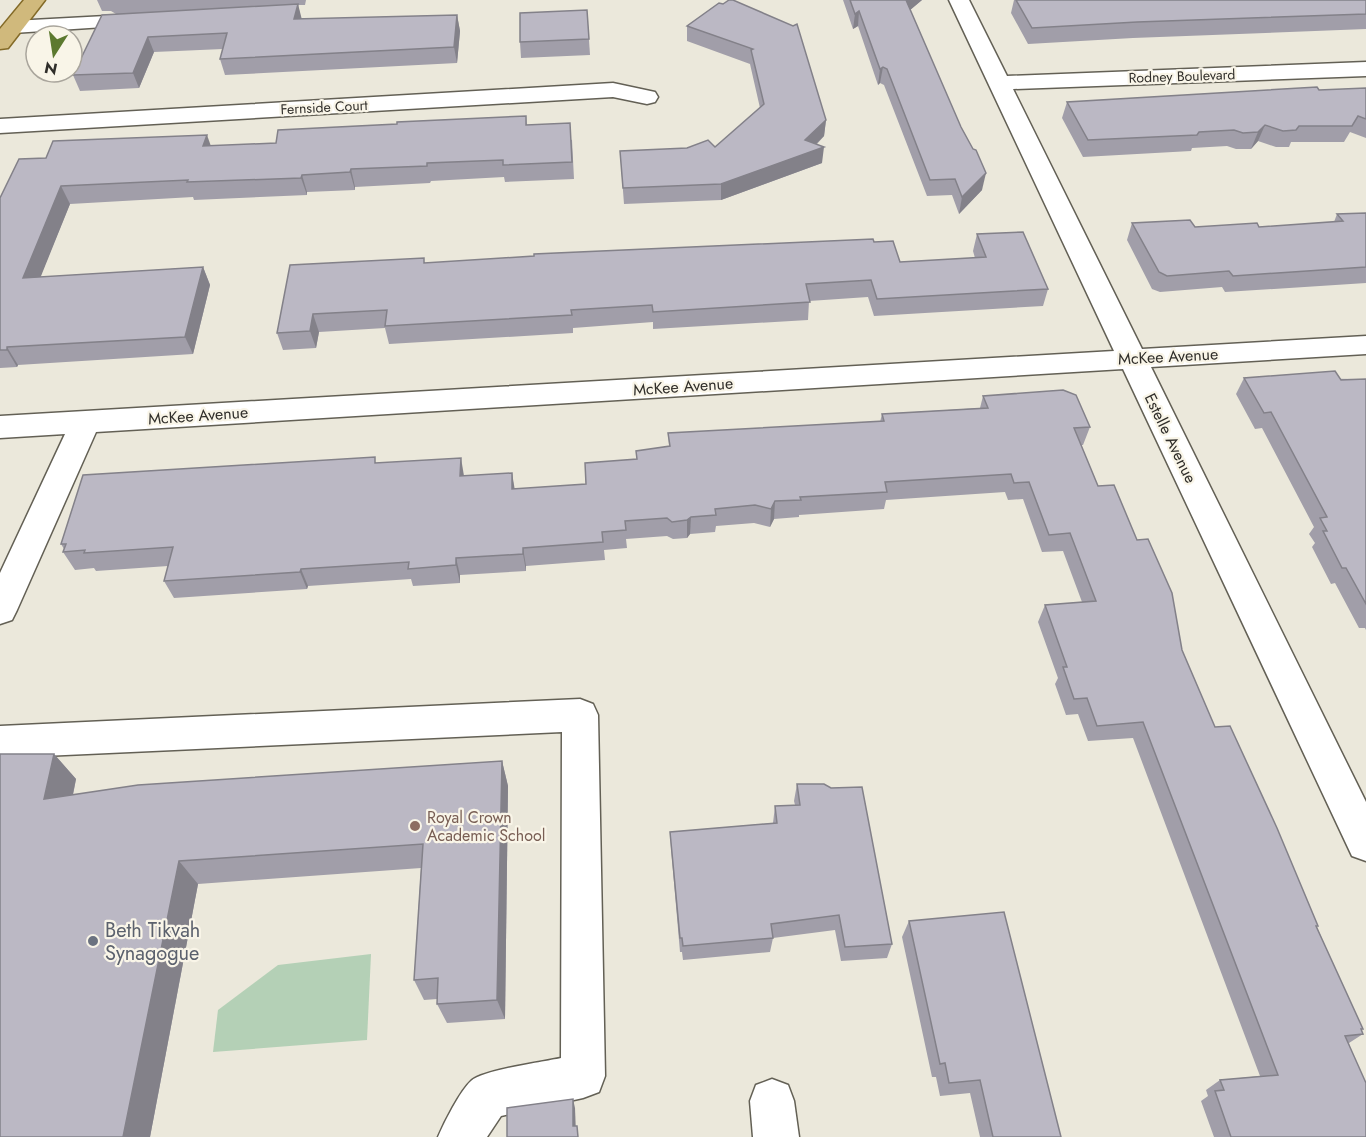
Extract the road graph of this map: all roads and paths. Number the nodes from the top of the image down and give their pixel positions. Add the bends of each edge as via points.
1 (35, 0) edge
2 (959, 0) edge
3 (166, 19) edge
4 (7, 35) edge
5 (1366, 69) edge
6 (999, 83) junction
7 (647, 97) dead end
8 (0, 126) edge
9 (1366, 345) edge
10 (1132, 358) junction
11 (85, 422) junction
12 (0, 428) edge
13 (0, 610) edge
14 (0, 742) edge
15 (1366, 843) edge
16 (461, 1137) edge

1 - 4 main road
2 - 6 street, Estelle Avenue
3 - 4 street
5 - 6 street, Rodney Boulevard
6 - 10 street, Estelle Avenue
7 - 8 street, Fernside Court via 613,90
9 - 10 street, McKee Avenue
10 - 11 street, McKee Avenue
10 - 15 street, Estelle Avenue
11 - 12 street, McKee Avenue
11 - 13 street
14 - 16 street via 580,715 583,1076 487,1096

